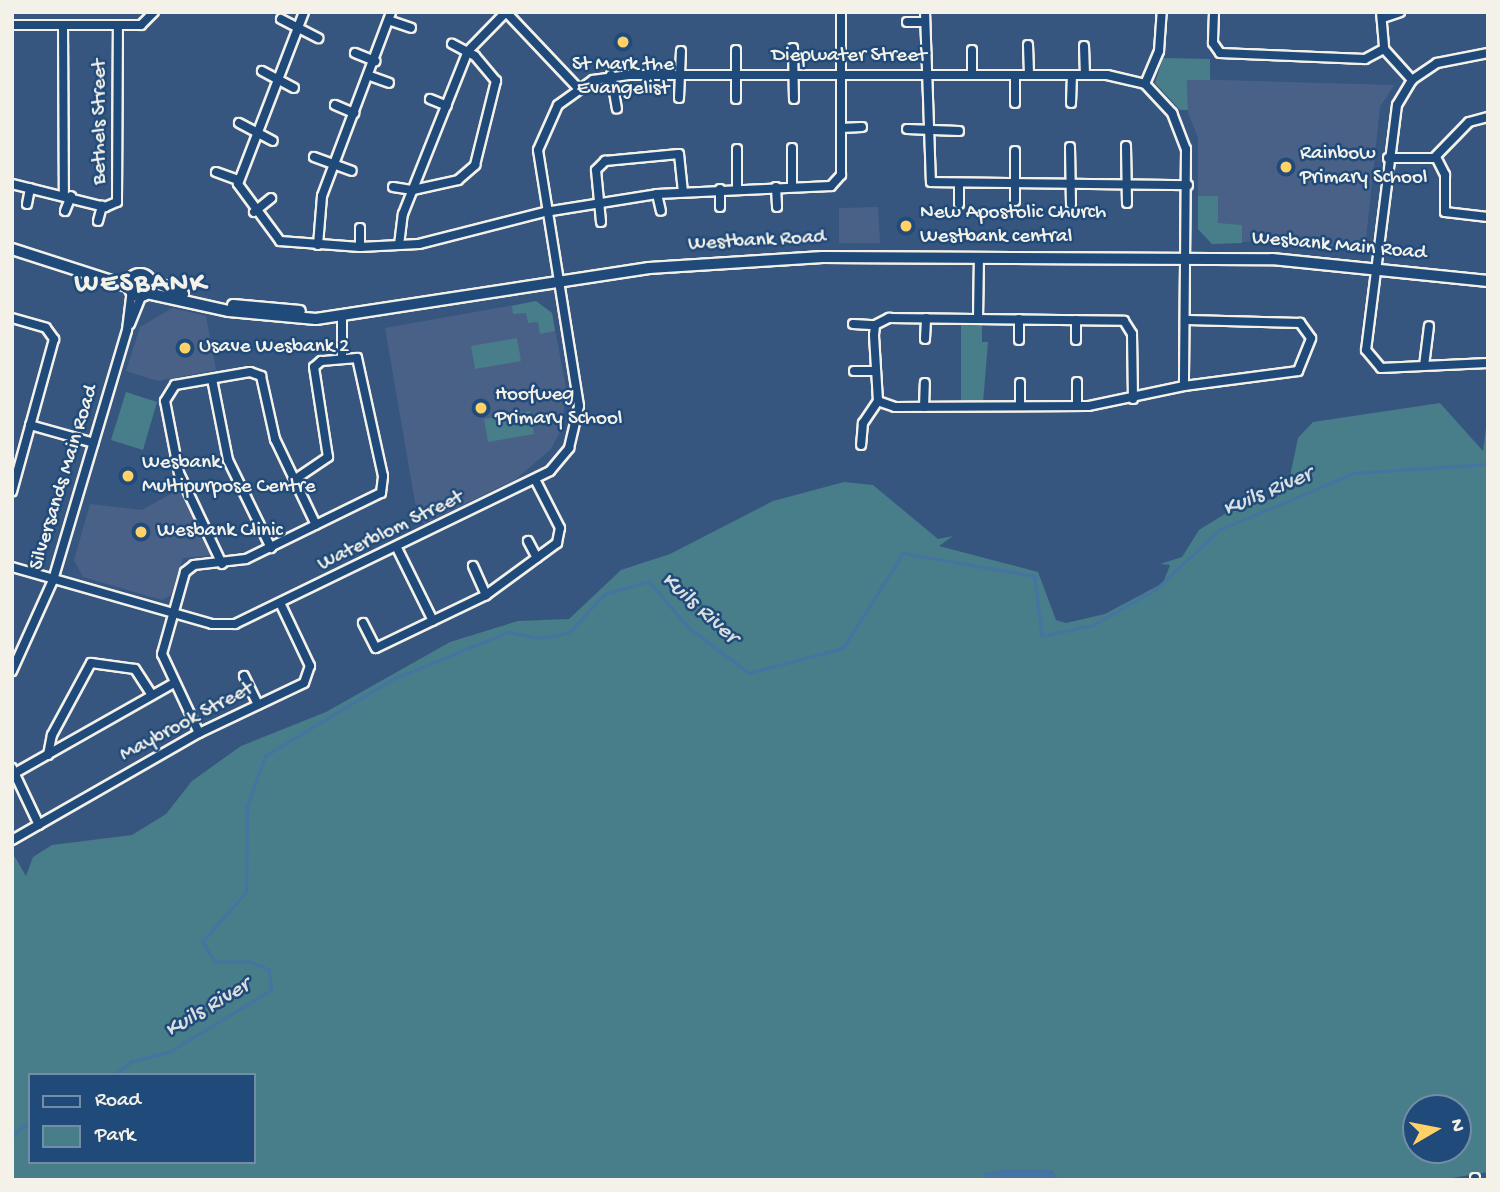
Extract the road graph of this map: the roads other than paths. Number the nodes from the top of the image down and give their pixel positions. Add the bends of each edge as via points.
1 (154, 12) edge
2 (304, 12) edge
3 (506, 12) edge
4 (841, 12) edge
5 (925, 12) edge
6 (1162, 12) edge
7 (1214, 12) edge
8 (1400, 12) edge
9 (1382, 15) edge
10 (391, 17) edge
11 (281, 19) dead end
12 (907, 22) dead end
13 (925, 22) junction
14 (12, 25) edge
15 (63, 25) junction
16 (118, 25) junction
17 (298, 27) junction
18 (411, 28) dead end
19 (318, 38) dead end
20 (452, 44) dead end
21 (1028, 45) dead end
22 (1084, 46) dead end
23 (793, 48) dead end
24 (1384, 49) junction
25 (736, 50) dead end
26 (972, 50) dead end
27 (468, 51) junction
28 (681, 51) dead end
29 (355, 53) dead end
30 (1488, 53) edge
31 (375, 61) junction
32 (262, 71) dead end
33 (611, 75) junction
34 (680, 75) junction
35 (736, 75) junction
36 (793, 75) junction
37 (841, 75) junction
38 (925, 75) junction
39 (972, 75) junction
40 (1015, 75) junction
41 (1028, 75) junction
42 (1072, 75) junction
43 (1084, 75) junction
44 (370, 76) junction
45 (277, 79) junction
46 (1412, 80) junction
47 (389, 83) dead end
48 (1145, 84) junction
49 (577, 87) junction
50 (294, 88) dead end
51 (679, 98) dead end
52 (430, 99) dead end
53 (736, 99) dead end
54 (793, 99) dead end
55 (1015, 103) dead end
56 (1071, 103) dead end
57 (335, 105) dead end
58 (447, 106) junction
59 (617, 108) dead end
60 (354, 113) junction
61 (1488, 117) edge
62 (239, 122) dead end
63 (862, 127) dead end
64 (841, 128) junction
65 (907, 129) dead end
66 (926, 130) junction
67 (959, 131) dead end
68 (257, 132) junction
69 (273, 141) dead end
70 (1126, 146) dead end
71 (1070, 147) dead end
72 (792, 148) dead end
73 (737, 149) dead end
74 (1015, 151) dead end
75 (314, 157) dead end
76 (1436, 157) junction
77 (1388, 158) junction
78 (334, 164) junction
79 (352, 171) dead end
80 (216, 172) dead end
81 (237, 180) junction
82 (12, 184) edge
83 (959, 185) junction
84 (1015, 185) junction
85 (1071, 185) junction
86 (1127, 185) junction
87 (1188, 185) junction
88 (393, 187) dead end
89 (776, 187) junction
90 (792, 187) junction
91 (30, 188) junction
92 (737, 188) junction
93 (720, 189) junction
94 (413, 190) junction
95 (683, 191) junction
96 (657, 194) junction
97 (67, 195) junction
98 (271, 198) dead end
99 (1015, 201) dead end
100 (1127, 202) dead end
101 (27, 204) dead end
102 (598, 204) junction
103 (959, 204) dead end
104 (1071, 204) dead end
105 (102, 206) junction
106 (777, 206) dead end
107 (720, 208) dead end
108 (65, 211) dead end
109 (661, 211) dead end
110 (254, 212) junction
111 (545, 212) junction
112 (1488, 217) edge
113 (98, 221) dead end
114 (601, 222) dead end
115 (359, 228) dead end
116 (318, 246) junction
117 (399, 246) junction
118 (360, 247) junction
119 (12, 249) edge
120 (1187, 257) junction
121 (979, 258) junction
122 (1376, 267) junction
123 (150, 280) junction
124 (1488, 281) edge
125 (557, 283) junction
126 (137, 289) junction
127 (338, 316) junction
128 (12, 318) edge
129 (926, 318) junction
130 (978, 318) junction
131 (1019, 319) junction
132 (1076, 320) junction
133 (1188, 320) junction
134 (853, 324) dead end
135 (875, 326) junction
136 (1429, 326) dead end
137 (925, 339) dead end
138 (1019, 340) dead end
139 (1076, 340) dead end
140 (342, 357) junction
141 (1488, 357) edge
142 (1487, 363) edge
143 (1424, 366) junction
144 (854, 371) dead end
145 (873, 371) junction
146 (212, 379) junction
147 (1077, 382) dead end
148 (925, 383) dead end
149 (1020, 383) dead end
150 (1184, 386) junction
151 (1133, 399) junction
152 (878, 401) junction
153 (1020, 406) junction
154 (1077, 406) junction
155 (925, 407) junction
156 (30, 425) junction
157 (93, 443) junction
158 (861, 445) dead end
159 (294, 480) junction
160 (536, 481) junction
161 (12, 491) edge
162 (316, 525) junction
163 (528, 541) dead end
164 (271, 548) junction
165 (397, 548) junction
166 (537, 558) junction
167 (222, 564) junction
168 (473, 566) dead end
169 (12, 568) edge
170 (53, 580) junction
171 (486, 595) junction
172 (281, 605) junction
173 (170, 613) junction
174 (433, 621) junction
175 (363, 623) dead end
176 (12, 671) edge
177 (244, 676) dead end
178 (174, 683) junction
179 (152, 695) junction
180 (258, 705) junction
181 (199, 733) junction
182 (48, 755) junction
183 (14, 770) edge
184 (39, 825) junction
185 (12, 840) edge

1 - 16 street via 146,24
2 - 17 street
3 - 27 street
3 - 49 street
4 - 37 street
5 - 13 street
6 - 48 street via 1159,51
7 - 24 street via 1213,43 1223,54 1366,59
8 - 9 street
9 - 24 street
10 - 18 street
10 - 31 street
11 - 17 street
12 - 13 street
13 - 38 street
14 - 15 street
15 - 16 street
15 - 97 street
16 - 105 street, Bethels Street via 118,198
17 - 19 street
17 - 45 street
20 - 27 street
21 - 41 street
22 - 43 street
23 - 36 street
24 - 46 street
25 - 35 street
26 - 39 street
27 - 58 street
27 - 94 street via 496,80 475,165 465,177
28 - 34 street
29 - 31 street
30 - 46 street via 1451,57
31 - 44 street
32 - 45 street
33 - 34 street, Diepwater Street
33 - 49 street, Diepwater Street
33 - 59 street
34 - 35 street, Diepwater Street
34 - 51 street
35 - 36 street, Diepwater Street
35 - 53 street
36 - 37 street, Diepwater Street
36 - 54 street
37 - 38 street, Diepwater Street
37 - 64 street
38 - 39 street, Diepwater Street
38 - 66 street
39 - 40 street, Diepwater Street
40 - 41 street, Diepwater Street
40 - 55 street
41 - 42 street, Diepwater Street
42 - 43 street, Diepwater Street
42 - 56 street
43 - 48 street, Diepwater Street
44 - 47 street
44 - 60 street
45 - 50 street
45 - 68 street
46 - 77 street via 1397,105
48 - 87 street via 1178,123
49 - 111 street, Diepwater Street via 558,105 541,136
52 - 58 street
57 - 60 street
58 - 94 street
60 - 78 street
61 - 76 street via 1469,122
62 - 68 street
63 - 64 street
64 - 90 street via 840,180
65 - 66 street
66 - 67 street
66 - 83 street via 928,178
68 - 69 street
68 - 81 street
70 - 86 street
71 - 85 street
72 - 90 street
73 - 92 street
74 - 84 street
75 - 78 street
76 - 77 street
76 - 112 street via 1445,175 1445,212
77 - 122 street
78 - 79 street
78 - 116 street via 322,196
80 - 81 street
81 - 110 street
82 - 91 street, Bethels Street
83 - 84 street
83 - 103 street
84 - 85 street
84 - 99 street
85 - 86 street
85 - 104 street
86 - 87 street
86 - 100 street
87 - 120 street
88 - 94 street
89 - 90 street
89 - 92 street
89 - 106 street
91 - 97 street, Bethels Street
91 - 101 street
92 - 93 street
93 - 95 street
93 - 107 street
94 - 117 street
95 - 96 street
95 - 102 street via 679,154 639,154 599,164
96 - 102 street
96 - 109 street
97 - 105 street, Bethels Street
97 - 108 street, Bethels Street
98 - 110 street
102 - 111 street
102 - 114 street
105 - 113 street, Bethels Street
110 - 116 street via 280,241
111 - 117 street
111 - 125 street, Diepwater Street
115 - 118 street
116 - 118 street
117 - 118 street
119 - 126 street
120 - 121 street, Westbank Road
120 - 122 street, Wesbank Main Road
120 - 133 street
121 - 125 street, Westbank Road via 728,260
121 - 130 street
122 - 124 street, Wesbank Main Road
122 - 143 street via 1368,359 1381,368
123 - 126 street, Westbank Road
123 - 126 street
123 - 127 street, Westbank Road via 217,302
125 - 127 street, Westbank Road
125 - 160 street, Waterblom Street via 578,419 564,456
126 - 127 street, Westbank Road via 244,313
126 - 157 street, Silversands Main Road
127 - 140 street
128 - 156 street via 54,336
129 - 130 street
129 - 135 street via 886,319
129 - 137 street
130 - 131 street
131 - 132 street
131 - 138 street
132 - 139 street
132 - 151 street via 1130,326
133 - 150 street
133 - 150 street via 1300,323 1311,338 1298,371
134 - 135 street
135 - 145 street
136 - 143 street
140 - 159 street via 321,361 313,370 327,461
140 - 162 street via 357,358 363,367 384,488
141 - 142 street
142 - 143 street
144 - 145 street
145 - 152 street
146 - 159 street via 250,372 261,376 275,439
146 - 164 street via 228,460
146 - 167 street via 175,385 165,401 179,473
147 - 154 street
148 - 155 street
149 - 153 street
150 - 151 street
151 - 154 street
152 - 155 street
152 - 158 street via 863,423
153 - 154 street
153 - 155 street
156 - 157 street
156 - 161 street
157 - 170 street, Silversands Main Road
159 - 162 street
160 - 165 street, Waterblom Street
160 - 166 street via 561,534
162 - 164 street
163 - 166 street
164 - 167 street
165 - 172 street, Waterblom Street
165 - 174 street
166 - 171 street
167 - 173 street via 187,569
168 - 171 street
169 - 170 street, Waterblom Street
170 - 173 street, Waterblom Street
170 - 176 street, Silversands Main Road
171 - 174 street
172 - 173 street, Waterblom Street via 224,625
172 - 180 street, Maybrook Street via 311,671 304,683
173 - 178 street via 162,654
174 - 175 street via 376,648
177 - 180 street
178 - 179 street
178 - 181 street
179 - 182 street
179 - 182 street via 135,668 91,663 51,735
180 - 181 street, Maybrook Street
181 - 184 street, Maybrook Street
182 - 183 street
183 - 184 street
184 - 185 street, Maybrook Street

